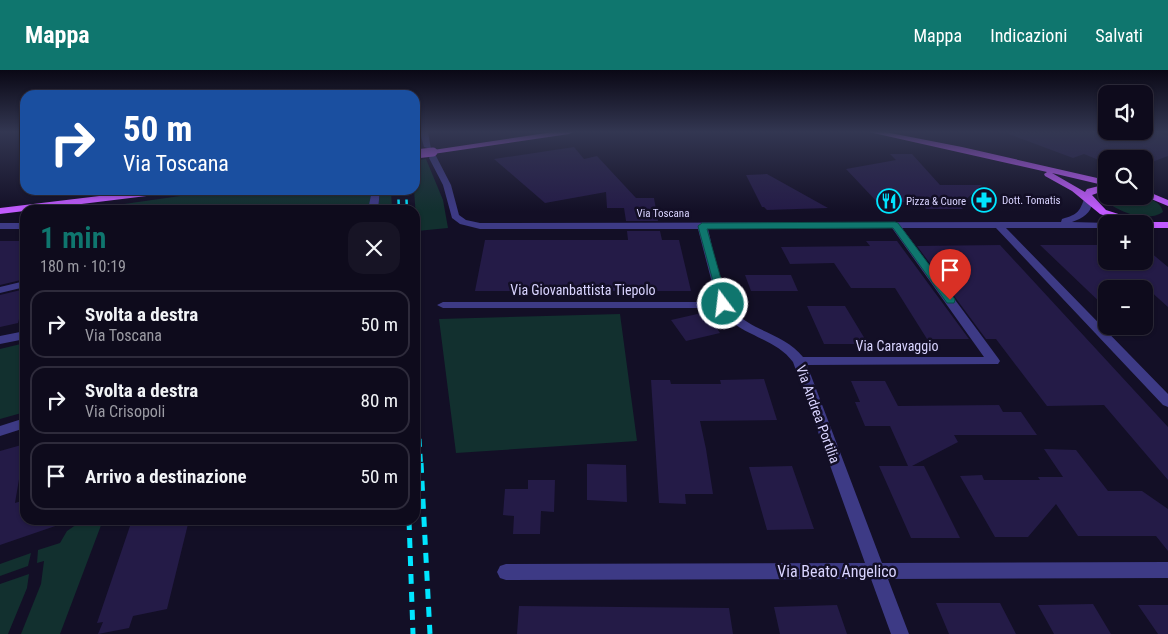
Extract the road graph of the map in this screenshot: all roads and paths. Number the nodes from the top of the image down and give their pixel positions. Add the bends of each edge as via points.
1 (433, 158) dead end
2 (1005, 158) edge
3 (1008, 159) junction
4 (1098, 181) edge
5 (1098, 189) edge
6 (1153, 193) edge
7 (130, 195) edge
8 (1168, 195) edge
9 (1153, 196) edge
10 (1088, 199) junction
11 (1168, 203) edge
12 (49, 205) edge
13 (20, 209) edge
14 (0, 211) edge
15 (1112, 215) edge
16 (1055, 224) junction
17 (895, 225) junction
18 (998, 225) junction
19 (1098, 225) edge
20 (1153, 225) edge
21 (0, 226) edge
22 (20, 226) edge
23 (702, 226) junction
24 (1167, 226) edge
25 (20, 285) edge
26 (0, 290) edge
27 (442, 304) dead end
28 (723, 304) junction
29 (20, 336) edge
30 (0, 340) edge
31 (799, 361) junction
32 (1168, 402) edge
33 (20, 425) edge
34 (0, 431) edge
35 (1168, 570) edge
36 (876, 571) junction
37 (506, 572) dead end
38 (900, 634) edge

1 - 23 street, Via Toscana via 447,185 455,216 468,224
2 - 3 main road
3 - 4 main road
3 - 10 main road via 1055,178
5 - 10 main road via 1090,191
6 - 8 main road
7 - 12 main road
9 - 11 main road
10 - 15 main road
10 - 16 street, Via Toscana via 1087,208 1077,218
13 - 14 main road
16 - 18 street, Via Toscana
16 - 19 street, Via Toscana
17 - 18 street, Via Toscana
17 - 23 street, Via Toscana
17 - 31 street, Via Caravaggio via 994,361
18 - 32 street
20 - 24 main road
21 - 22 street
23 - 28 street, Via Andrea Portilia
25 - 26 street
27 - 28 street, Via Giovanbattista Tiepolo
28 - 31 street, Via Andrea Portilia via 732,316 783,344
29 - 30 street
31 - 36 street, Via Andrea Portilia
33 - 34 street
35 - 36 street, Via Beato Angelico
36 - 37 street, Via Beato Angelico
36 - 38 street, Via Andrea Portilia

